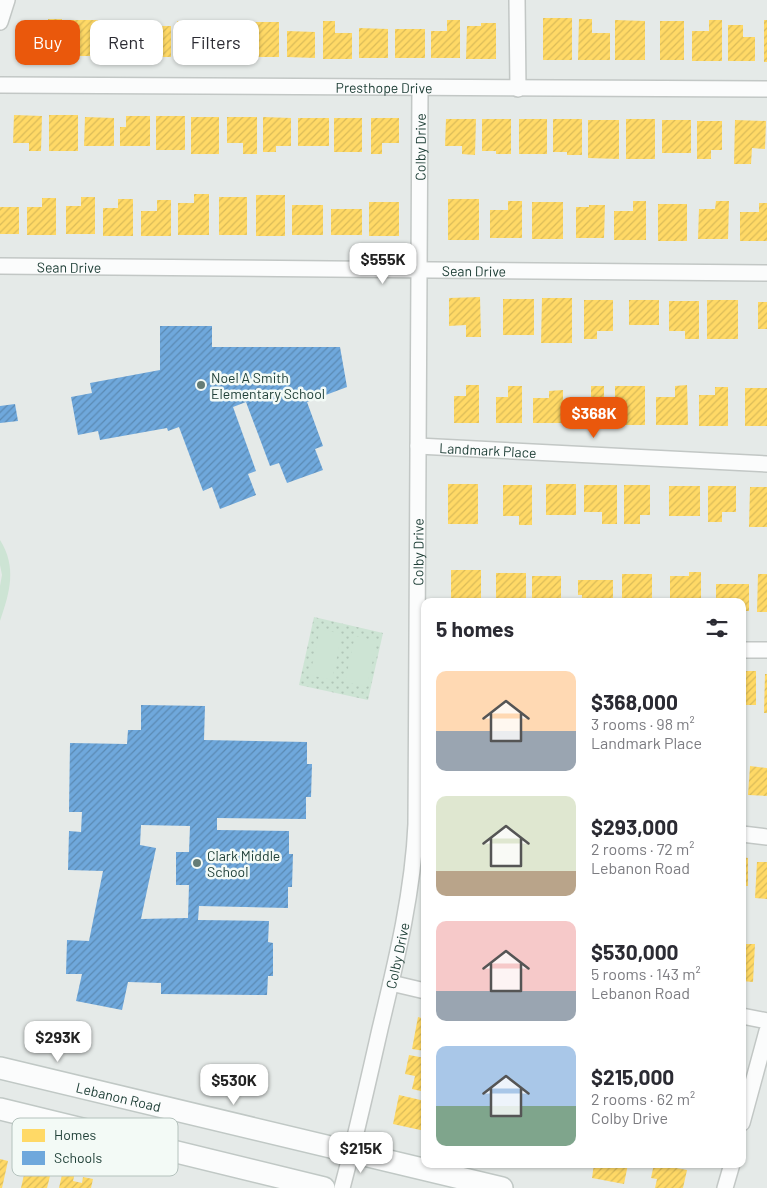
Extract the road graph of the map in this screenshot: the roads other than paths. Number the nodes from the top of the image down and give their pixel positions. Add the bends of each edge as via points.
1 (7, 0) edge
2 (517, 0) edge
3 (0, 22) edge
4 (0, 85) edge
5 (420, 88) junction
6 (518, 89) junction
7 (767, 89) edge
8 (0, 266) edge
9 (420, 270) junction
10 (767, 273) edge
11 (418, 446) junction
12 (767, 464) edge
13 (421, 641) edge
14 (746, 650) edge
15 (767, 650) edge
16 (420, 824) edge
17 (746, 834) edge
18 (767, 837) edge
19 (391, 983) junction
20 (421, 990) edge
21 (746, 1017) edge
22 (767, 1021) edge
23 (767, 1030) edge
24 (0, 1068) edge
25 (746, 1108) edge
26 (0, 1109) edge
27 (37, 1118) edge
28 (178, 1152) edge
29 (352, 1153) junction
30 (731, 1168) edge
31 (324, 1188) edge
32 (342, 1188) edge
33 (502, 1188) edge
34 (726, 1188) edge

1 - 3 street
2 - 6 street
4 - 5 street, Presthope Drive
5 - 6 street, Presthope Drive
5 - 9 street, Colby Drive
6 - 7 street, Presthope Drive
8 - 9 street, Sean Drive
9 - 10 street, Sean Drive
9 - 11 street, Colby Drive
11 - 12 street, Landmark Place
11 - 13 street, Colby Drive
13 - 16 street, Colby Drive
14 - 15 street
16 - 19 street, Colby Drive
17 - 18 street
19 - 20 street
19 - 29 street, Colby Drive
21 - 22 street
23 - 25 street
24 - 29 main road, Lebanon Road
26 - 27 main road
28 - 31 main road
29 - 32 street, Colby Drive
29 - 33 main road, Lebanon Road
30 - 34 street

